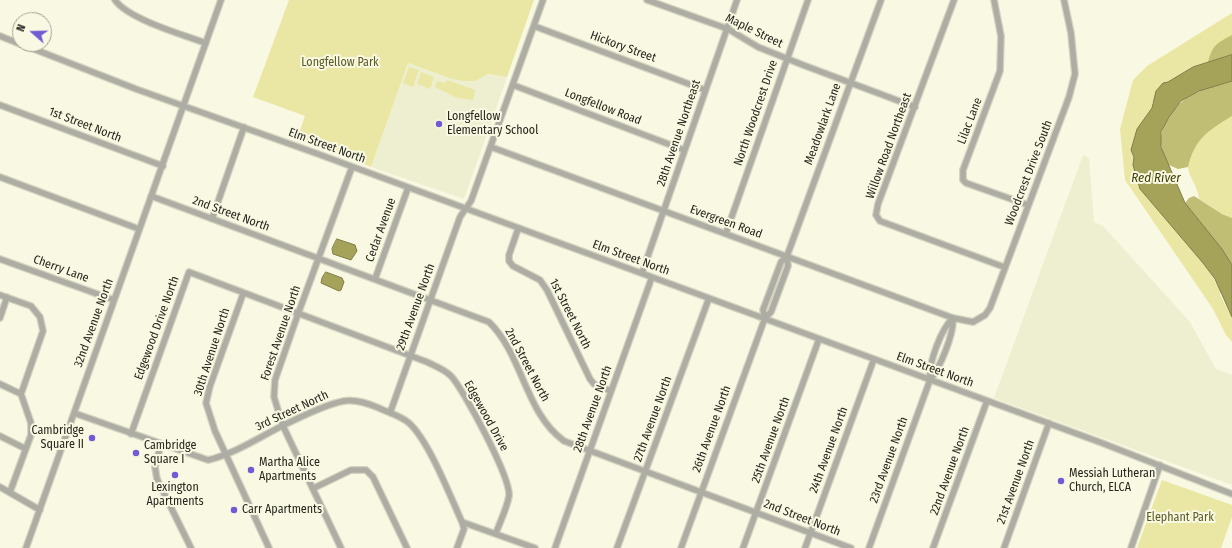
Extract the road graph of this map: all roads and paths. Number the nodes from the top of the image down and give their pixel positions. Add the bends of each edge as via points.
1 (115, 0) edge
2 (221, 0) edge
3 (543, 0) edge
4 (647, 0) edge
5 (737, 0) edge
6 (808, 0) edge
7 (881, 0) edge
8 (954, 0) edge
9 (994, 0) edge
10 (1064, 0) edge
11 (534, 26) junction
12 (728, 29) junction
13 (0, 36) edge
14 (12, 41) edge
15 (206, 43) junction
16 (42, 52) edge
17 (787, 59) junction
18 (850, 83) junction
19 (513, 85) junction
20 (705, 90) junction
21 (0, 105) edge
22 (184, 106) junction
23 (915, 107) junction
24 (244, 127) junction
25 (491, 147) junction
26 (684, 150) junction
27 (162, 166) junction
28 (352, 167) junction
29 (0, 177) edge
30 (408, 188) junction
31 (151, 196) junction
32 (1028, 205) junction
33 (465, 209) junction
34 (662, 212) junction
35 (212, 219) junction
36 (518, 228) junction
37 (139, 229) junction
38 (726, 233) junction
39 (787, 256) junction
40 (0, 259) edge
41 (318, 259) junction
42 (1004, 267) junction
43 (642, 273) junction
44 (652, 277) junction
45 (375, 279) junction
46 (243, 294) junction
47 (0, 295) edge
48 (7, 298) junction
49 (709, 298) junction
50 (114, 300) junction
51 (430, 300) junction
52 (298, 314) junction
53 (0, 318) edge
54 (765, 318) junction
55 (953, 318) junction
56 (819, 339) junction
57 (410, 356) junction
58 (874, 359) junction
59 (930, 380) junction
60 (0, 384) edge
61 (611, 390) junction
62 (21, 394) junction
63 (987, 401) junction
64 (74, 413) junction
65 (390, 413) junction
66 (1049, 424) junction
67 (283, 426) junction
68 (131, 434) junction
69 (0, 436) edge
70 (161, 444) junction
71 (26, 449) junction
72 (589, 451) junction
73 (226, 454) junction
74 (1160, 465) junction
75 (645, 472) junction
76 (0, 487) edge
77 (314, 488) junction
78 (10, 492) junction
79 (701, 492) junction
80 (1232, 494) edge
81 (40, 510) junction
82 (756, 512) junction
83 (462, 522) junction
84 (496, 533) junction
85 (810, 534) junction
86 (26, 548) edge
87 (191, 548) edge
88 (269, 548) edge
89 (341, 548) edge
90 (407, 548) edge
91 (457, 548) edge
92 (535, 548) edge
93 (555, 548) edge
94 (617, 548) edge
95 (680, 548) edge
96 (743, 548) edge
97 (805, 548) edge
98 (851, 548) edge
99 (868, 548) edge
100 (933, 548) edge
101 (1004, 548) edge
102 (1131, 548) edge

1 - 15 street via 124,9 142,19
2 - 15 street, 32nd Avenue North
3 - 11 street, 29th Avenue North
4 - 12 street, Maple Street
5 - 12 street, 28th Avenue Northeast
6 - 17 street, North Woodcrest Drive
7 - 18 street, Meadowlark Lane
8 - 23 street, Willow Road Northeast
9 - 32 street, Lilac Lane via 1001,36 1000,71 963,170 963,180
10 - 32 street, Woodcrest Drive South via 1075,74 1069,98
11 - 19 street, 29th Avenue North
11 - 20 street, Hickory Street
12 - 17 street, Maple Street via 758,47
12 - 20 street, 28th Avenue Northeast
13 - 14 street, Elm Street North
15 - 22 street, 32nd Avenue North
16 - 22 street, Elm Street North
17 - 18 street, Maple Street
17 - 38 street, North Woodcrest Drive
18 - 23 street, Maple Street
18 - 39 street, Meadowlark Lane
19 - 25 street, 29th Avenue North
19 - 26 street, Longfellow Road
20 - 26 street, 28th Avenue Northeast
21 - 27 street, 1st Street North
22 - 24 street, Elm Street North
22 - 27 street, 32nd Avenue North
23 - 42 street, Willow Road Northeast via 876,215 880,221
24 - 28 street, Elm Street North
24 - 35 street
25 - 33 street, 29th Avenue North via 472,201
25 - 34 street, Evergreen Road
26 - 34 street, 28th Avenue Northeast
27 - 31 street, 32nd Avenue North
28 - 30 street, Elm Street North
28 - 41 street, Forest Avenue North
29 - 37 street
30 - 33 street, Elm Street North
30 - 45 street, Cedar Avenue
31 - 35 street, 2nd Street North
31 - 37 street, 32nd Avenue North
32 - 42 street, Woodcrest Drive South
33 - 36 street, Elm Street North
33 - 51 street, 29th Avenue North
34 - 38 street, Evergreen Road
34 - 43 street, 28th Avenue Northeast
35 - 41 street, 2nd Street North
36 - 43 street, Elm Street North
36 - 61 street, 1st Street North via 509,261 513,266 540,280 590,379 594,384
37 - 50 street, 32nd Avenue North
38 - 39 street, Evergreen Road
39 - 54 street, Meadowlark Lane via 788,266 771,312
39 - 55 street, Evergreen Road
40 - 50 street, Cherry Lane
41 - 45 street, 2nd Street North
41 - 52 street, Forest Avenue North
42 - 55 street, Woodcrest Drive South via 985,314 973,322
43 - 44 street, Elm Street North
44 - 49 street, Elm Street North
44 - 61 street, 28th Avenue North
45 - 51 street, 2nd Street North
46 - 52 street, Edgewood Drive North
46 - 68 street, Edgewood Drive North via 189,272
46 - 73 street, 30th Avenue North via 206,403 212,424
47 - 48 street
48 - 53 street
48 - 62 street via 31,306 40,317 43,331
49 - 54 street, Elm Street North
49 - 75 street, 27th Avenue North
50 - 64 street, 32nd Avenue North
51 - 57 street, 29th Avenue North
51 - 72 street, 2nd Street North via 489,322 504,342 546,425 564,441
52 - 57 street, Edgewood Drive
52 - 67 street, Forest Avenue North via 273,389 275,406
54 - 56 street, Elm Street North
54 - 79 street, 26th Avenue North
55 - 59 street via 953,327 936,373
56 - 58 street, Elm Street North
56 - 82 street, 25th Avenue North
57 - 65 street, 29th Avenue North
57 - 84 street, Edgewood Drive via 442,369 451,376 497,458 509,495
58 - 59 street, Elm Street North
58 - 85 street, 24th Avenue North
59 - 63 street, Elm Street North
59 - 99 street, 23rd Avenue North
60 - 62 street
61 - 72 street, 28th Avenue North
62 - 71 street via 31,423 31,435
63 - 66 street, Elm Street North
63 - 100 street, 22nd Avenue North
64 - 68 street, 3rd Street North
64 - 81 street, 32nd Avenue North
65 - 67 street, 3rd Street North via 360,402 345,401 334,403
65 - 83 street, 3rd Street North via 410,424 424,442
66 - 74 street, Elm Street North
66 - 101 street, 21st Avenue North
67 - 73 street, 3rd Street North
67 - 77 street, Forest Avenue North
68 - 70 street, 3rd Street North
69 - 71 street
70 - 73 street, 3rd Street North via 208,460
70 - 87 street via 155,467 157,480
71 - 78 street
72 - 75 street, 2nd Street North
72 - 93 street, 28th Avenue North
73 - 88 street, 30th Avenue North
74 - 80 street, Elm Street North
74 - 102 street
75 - 79 street, 2nd Street North
75 - 94 street, 27th Avenue North
76 - 78 street
77 - 89 street, Forest Avenue North
77 - 90 street via 351,470 366,470 373,477
78 - 81 street
79 - 82 street, 2nd Street North
79 - 95 street, 26th Avenue North
81 - 86 street, 32nd Avenue North
82 - 85 street, 2nd Street North
82 - 96 street, 25th Avenue North
83 - 84 street
83 - 91 street via 464,529
84 - 92 street
85 - 97 street, 24th Avenue North
85 - 98 street, 2nd Street North

